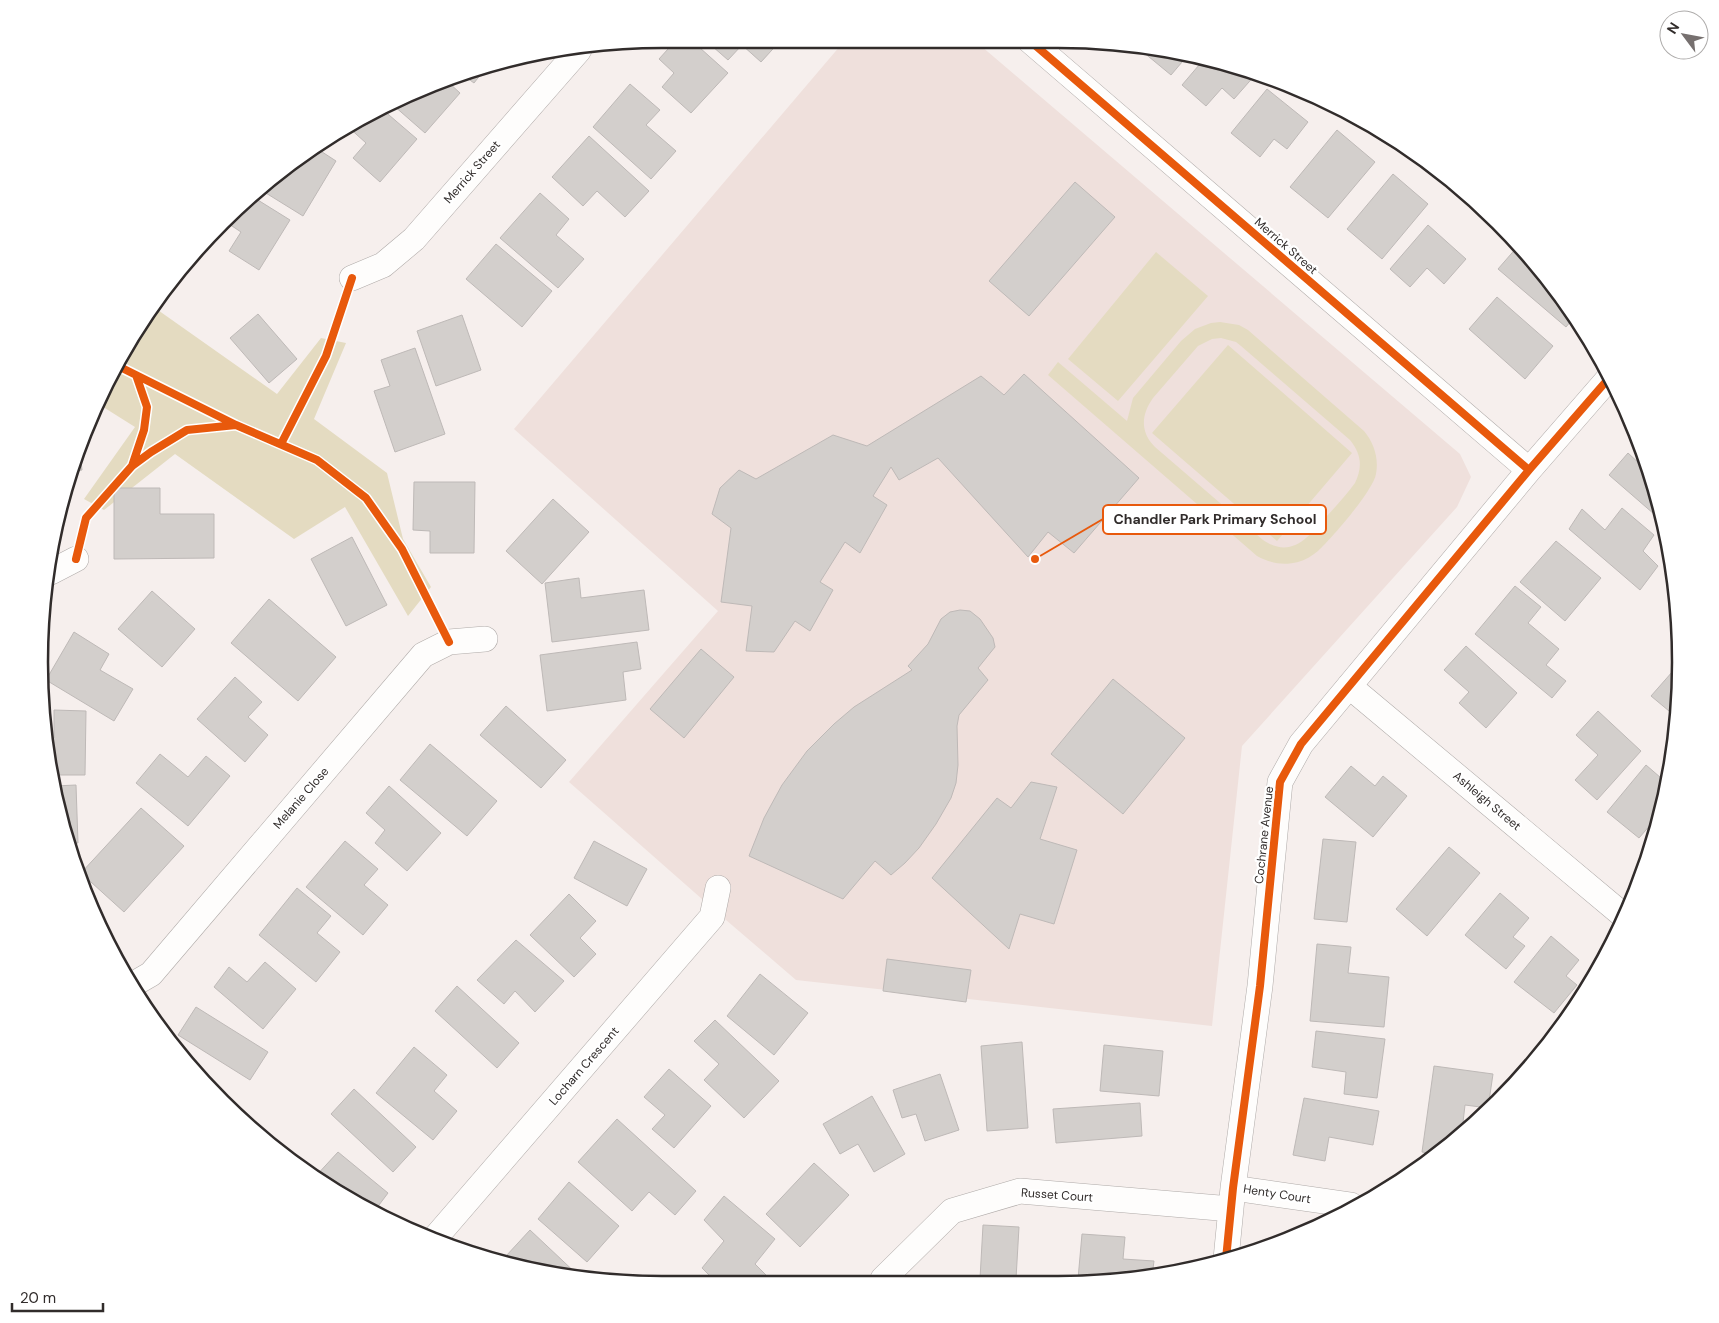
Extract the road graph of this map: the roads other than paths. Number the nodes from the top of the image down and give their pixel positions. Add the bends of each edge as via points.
1 (1037, 47) edge
2 (577, 54) edge
3 (352, 278) dead end
4 (1604, 383) edge
5 (1529, 470) junction
6 (76, 559) dead end
7 (55, 570) edge
8 (485, 639) dead end
9 (1350, 686) junction
10 (718, 888) dead end
11 (1618, 911) edge
12 (138, 982) edge
13 (1232, 1198) junction
14 (1341, 1205) edge
15 (440, 1234) edge
16 (1227, 1252) edge
17 (886, 1276) edge

1 - 5 street, Merrick Street
2 - 3 street, Merrick Street via 414,239 383,266
4 - 5 street, Cochrane Avenue
5 - 9 street, Cochrane Avenue
6 - 7 street
8 - 12 street, Melanie Close via 448,642 423,655 151,974
9 - 11 street, Ashleigh Street
9 - 13 street, Cochrane Avenue via 1301,744 1280,782 1260,986
10 - 15 street, Locharn Crescent via 712,917
13 - 14 street, Henty Court
13 - 16 street, Cochrane Avenue
13 - 17 street, Russet Court via 1020,1190 952,1211

